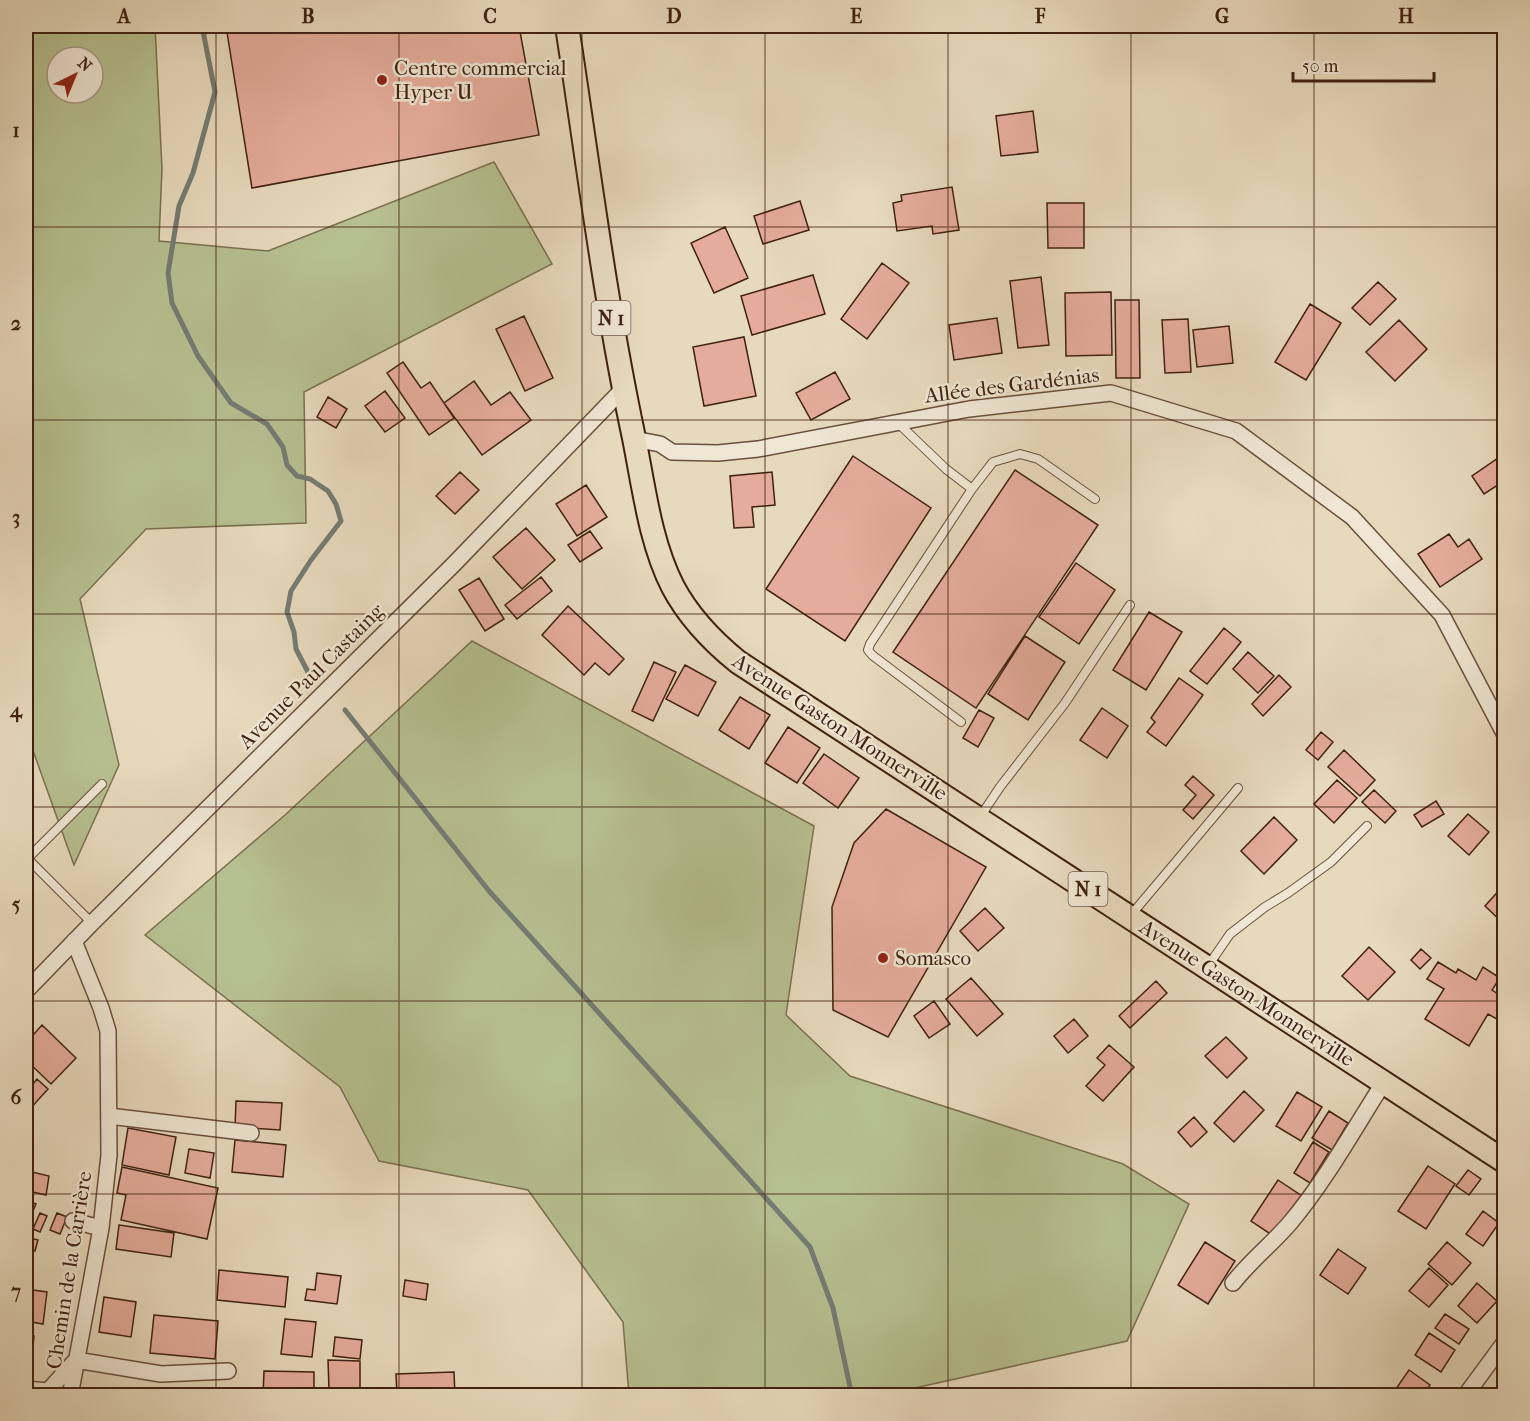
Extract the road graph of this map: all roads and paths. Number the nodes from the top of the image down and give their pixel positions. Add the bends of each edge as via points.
1 (567, 26) edge
2 (623, 389) junction
3 (898, 422) junction
4 (634, 439) junction
5 (972, 489) junction
6 (1095, 498) dead end
7 (1130, 605) dead end
8 (961, 722) dead end
9 (1504, 733) edge
10 (102, 784) dead end
11 (1238, 788) dead end
12 (979, 818) junction
13 (1367, 826) dead end
14 (26, 858) edge
15 (1130, 917) junction
16 (92, 923) junction
17 (74, 941) junction
18 (1208, 967) junction
19 (26, 991) edge
20 (1384, 1082) junction
21 (109, 1116) junction
22 (251, 1134) dead end
23 (1504, 1161) edge
24 (73, 1221) dead end
25 (101, 1228) junction
26 (1233, 1283) dead end
27 (1504, 1343) edge
28 (76, 1360) junction
29 (228, 1371) dead end
30 (26, 1389) edge
31 (70, 1395) edge
32 (1465, 1395) edge

1 - 2 main road, Avenue Gaston Monnerville / N 1
2 - 4 main road, Avenue Gaston Monnerville / N 1
2 - 16 street, Avenue Paul Castaing via 454,564
3 - 4 street, Allée des Gardénias via 718,453 672,452 660,444
3 - 5 lane
3 - 9 street, Allée des Gardénias via 969,409 1111,393 1236,430 1352,517 1442,615
4 - 12 main road, Avenue Gaston Monnerville / N 1 via 654,536 678,595 699,626 738,662
5 - 6 lane via 993,462 1020,454 1038,459
5 - 8 lane via 868,650
7 - 12 lane via 1065,703
10 - 14 lane
11 - 15 lane
12 - 15 main road, Avenue Gaston Monnerville / N 1
13 - 18 lane via 1324,868 1230,934
14 - 16 lane
15 - 18 main road, Avenue Gaston Monnerville / N 1
16 - 17 street, Avenue Paul Castaing
17 - 19 street, Avenue Paul Castaing
17 - 21 street, Chemin de la Carrière via 108,1031
18 - 20 main road, Avenue Gaston Monnerville / N 1
20 - 23 main road, Avenue Gaston Monnerville / N 1
20 - 26 street via 1290,1224
21 - 22 street
21 - 25 street, Chemin de la Carrière
24 - 25 street
25 - 28 street, Chemin de la Carrière
27 - 32 street
28 - 29 street via 161,1374
28 - 30 street via 48,1392
28 - 31 street, Chemin de la Carrière

